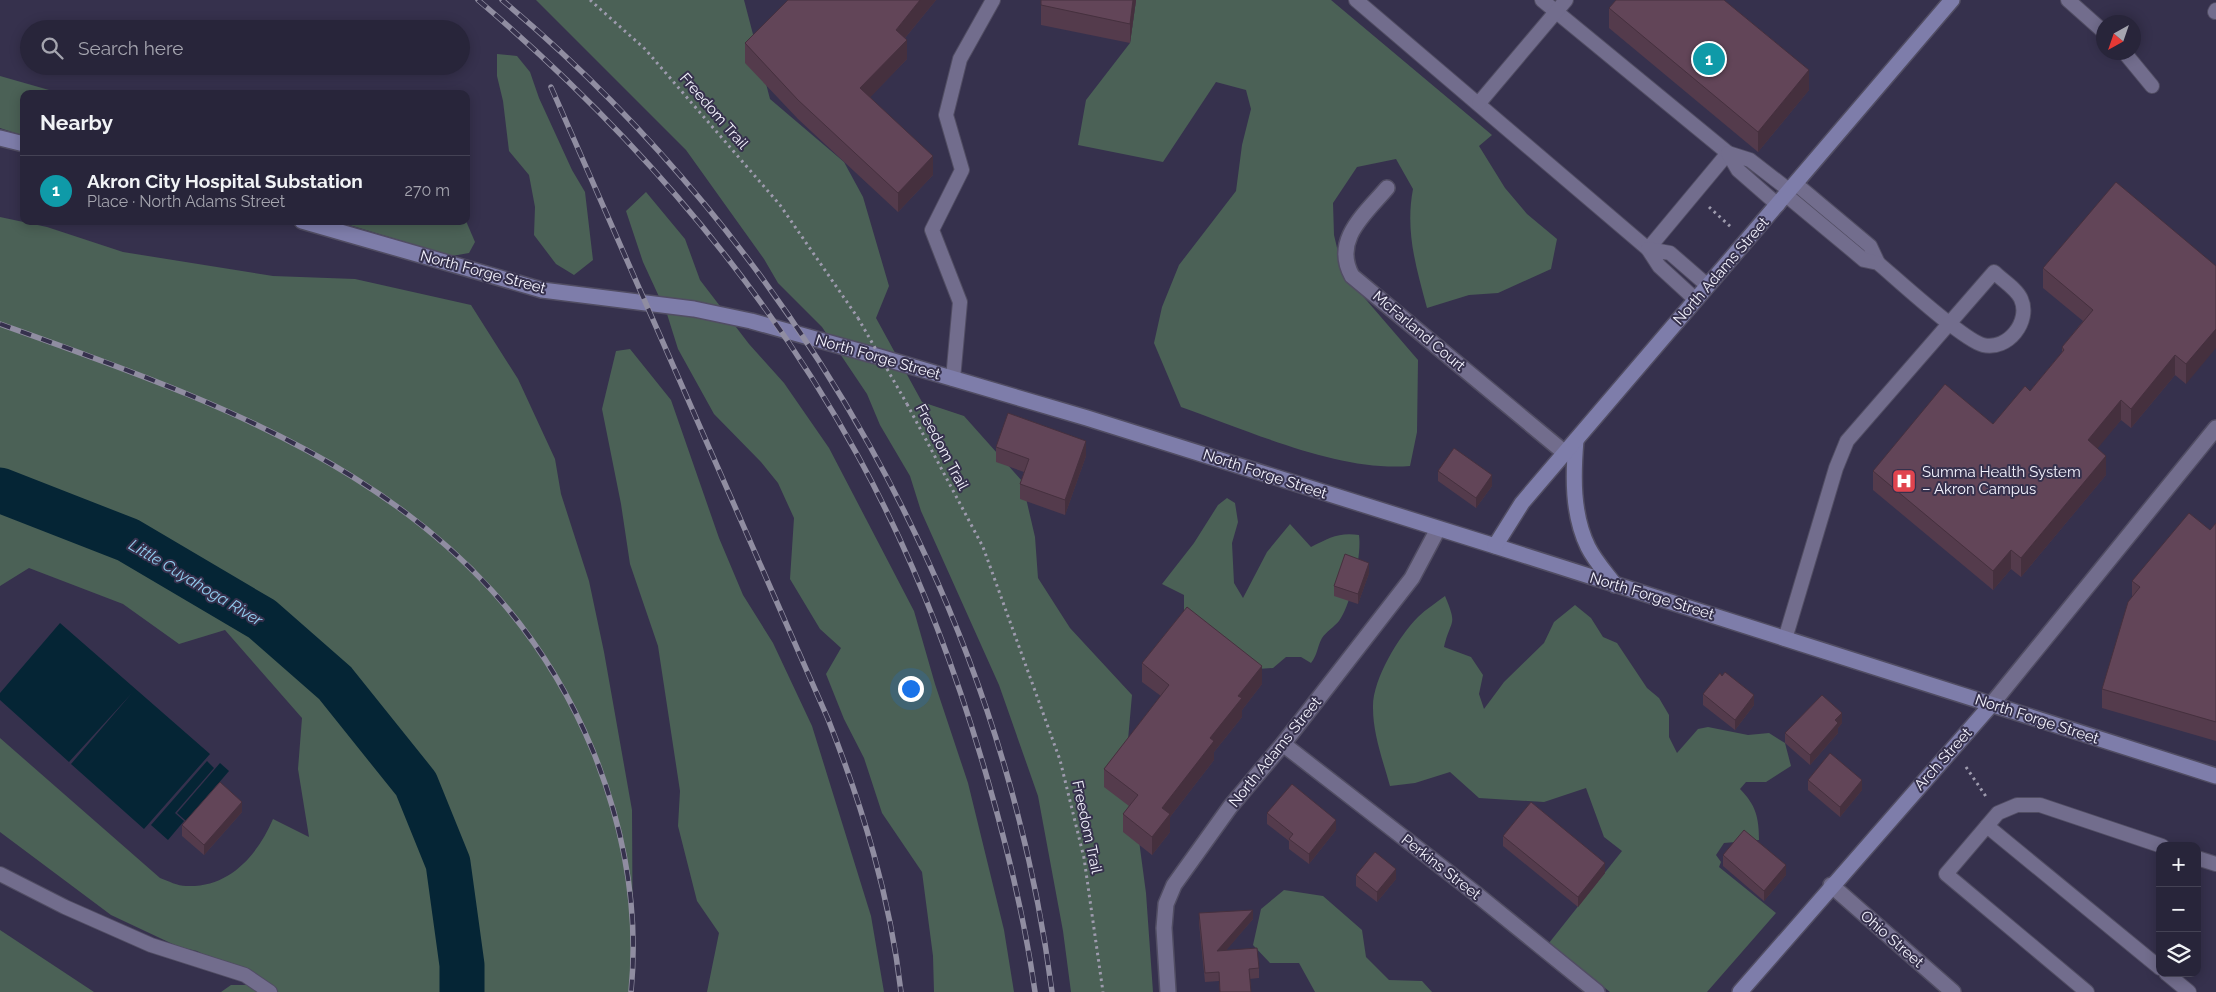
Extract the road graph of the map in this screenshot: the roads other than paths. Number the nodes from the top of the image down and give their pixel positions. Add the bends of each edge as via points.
1 (993, 0) edge
2 (1356, 0) edge
3 (1542, 0) edge
4 (1566, 0) edge
5 (2068, 0) edge
6 (1946, 2) edge
7 (1556, 12) junction
8 (2096, 25) edge
9 (2131, 60) edge
10 (2152, 86) dead end
11 (1479, 103) junction
12 (0, 138) edge
13 (20, 143) edge
14 (1728, 153) junction
15 (1387, 188) dead end
16 (1787, 194) junction
17 (316, 225) edge
18 (1648, 249) junction
19 (1708, 286) junction
20 (1696, 300) junction
21 (1951, 323) junction
22 (953, 379) junction
23 (2216, 428) edge
24 (1576, 440) junction
25 (1565, 453) junction
26 (1438, 529) junction
27 (1495, 546) junction
28 (1615, 585) junction
29 (1785, 638) junction
30 (1991, 705) junction
31 (1283, 744) junction
32 (2216, 776) edge
33 (1987, 826) junction
34 (2156, 844) edge
35 (2201, 859) edge
36 (2216, 864) edge
37 (0, 874) edge
38 (1831, 885) junction
39 (2156, 965) edge
40 (2171, 977) edge
41 (270, 992) edge
42 (1168, 992) edge
43 (1597, 992) edge
44 (1740, 992) edge
45 (1953, 992) edge
46 (2087, 992) edge
47 (2189, 992) edge

1 - 22 lane via 960,59 946,114 962,170 932,230 960,302
2 - 11 lane
3 - 7 lane
4 - 7 lane
5 - 8 lane
6 - 16 street, North Adams Street
7 - 11 lane
7 - 14 lane
9 - 10 lane
11 - 18 lane via 1524,146
12 - 13 street
14 - 16 lane via 1750,160
14 - 18 lane
15 - 25 street, McFarland Court via 1356,225 1346,244 1345,264 1352,276
16 - 19 street, North Adams Street
16 - 21 lane via 1870,246 1878,263
17 - 22 street, North Forge Street via 542,290 694,309 751,321
18 - 19 lane via 1670,253
18 - 20 lane via 1659,266
19 - 20 street, North Adams Street
20 - 24 street, North Adams Street
21 - 21 lane via 1994,272 2020,296 2025,311 2011,338 1998,346 1983,345
21 - 29 lane via 1847,441
22 - 26 street, North Forge Street
23 - 30 street, Arch Street
24 - 25 street, North Adams Street
24 - 28 street via 1573,480 1580,527 1589,549
25 - 27 street, North Adams Street via 1522,503
26 - 27 street, North Forge Street
26 - 31 street, North Adams Street via 1412,578
27 - 28 street, North Forge Street
28 - 29 street, North Forge Street
29 - 30 street, North Forge Street
30 - 32 street, North Forge Street
30 - 38 street, Arch Street
31 - 42 street, North Adams Street via 1230,807 1174,885 1166,904 1164,928
31 - 43 street, Perkins Street
33 - 34 lane via 1998,813 2017,805 2040,805
33 - 39 lane
33 - 46 lane via 1946,874
35 - 36 lane
37 - 41 lane via 64,908 151,945 245,975
38 - 44 street, Arch Street
38 - 45 street, Ohio Street
40 - 47 lane

